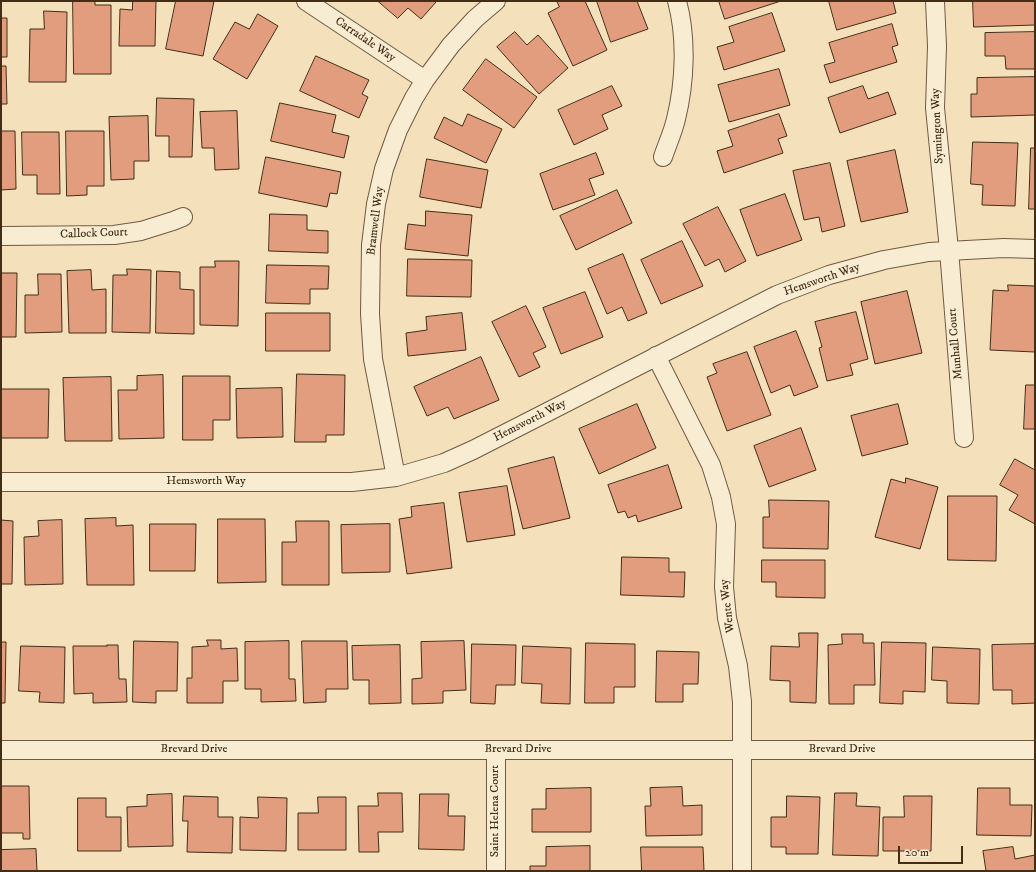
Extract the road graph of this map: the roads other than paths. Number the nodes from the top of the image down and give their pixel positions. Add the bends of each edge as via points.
1 (306, 1) edge
2 (496, 1) edge
3 (677, 1) edge
4 (935, 1) edge
5 (425, 80) junction
6 (663, 157) dead end
7 (184, 217) dead end
8 (1, 236) edge
9 (1035, 249) edge
10 (949, 250) junction
11 (656, 356) junction
12 (964, 438) dead end
13 (396, 477) junction
14 (1, 482) edge
15 (1, 750) edge
16 (496, 750) junction
17 (742, 750) junction
18 (1035, 750) edge
19 (496, 871) edge
20 (742, 871) edge

1 - 5 street, Carradale Way
2 - 5 street, Bramwell Way via 451,45
3 - 6 street via 684,52 682,87 676,120
4 - 10 street, Symington Way via 935,108
5 - 13 street, Bramwell Way via 398,130 384,169 371,245 370,314 373,358
7 - 8 street, Callock Court via 141,231 114,235
9 - 10 street, Hemsworth Way
10 - 11 street, Hemsworth Way via 884,260 829,275 777,295
10 - 12 street, Munhall Court
11 - 13 street, Hemsworth Way via 473,450 444,463
11 - 17 street, Wente Way via 711,465 722,497 726,524 724,587 727,618 739,673
13 - 14 street, Hemsworth Way via 352,482
15 - 16 street, Brevard Drive
16 - 17 street, Brevard Drive
16 - 19 street, Saint Helena Court
17 - 18 street, Brevard Drive
17 - 20 street, Wente Way

